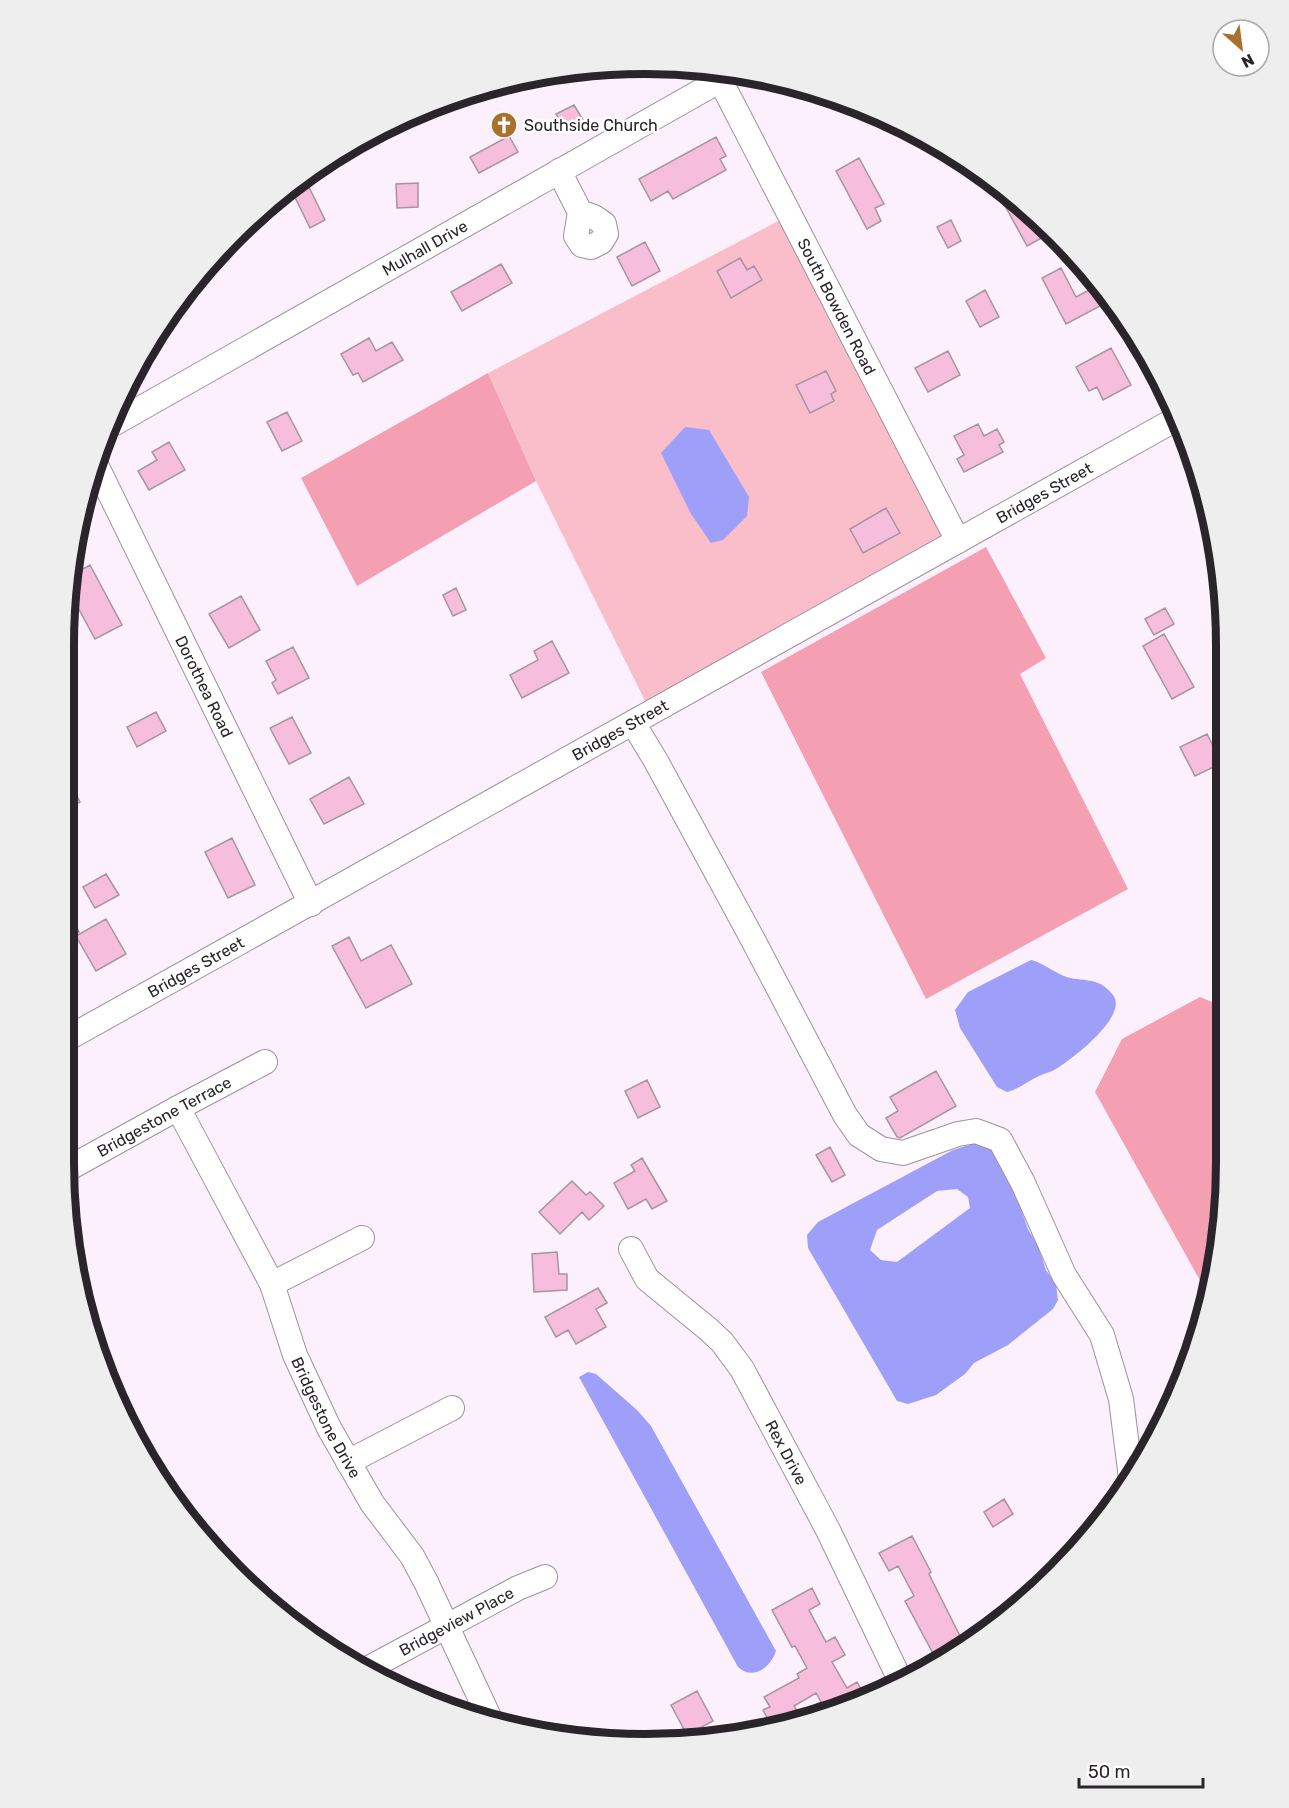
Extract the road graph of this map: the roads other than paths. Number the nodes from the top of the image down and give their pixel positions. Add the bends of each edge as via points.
1 (716, 78) edge
2 (724, 79) edge
3 (559, 171) junction
4 (580, 212) dead end
5 (119, 420) edge
6 (1170, 422) edge
7 (100, 473) edge
8 (958, 541) junction
9 (633, 723) junction
10 (310, 904) junction
11 (74, 1035) edge
12 (265, 1062) dead end
13 (178, 1108) junction
14 (74, 1165) edge
15 (362, 1238) dead end
16 (631, 1249) dead end
17 (272, 1284) junction
18 (452, 1408) dead end
19 (348, 1462) junction
20 (1129, 1465) edge
21 (545, 1577) dead end
22 (446, 1626) junction
23 (373, 1666) edge
24 (898, 1675) edge
25 (487, 1712) edge

1 - 3 street, Mulhall Drive
2 - 8 street, South Bowden Road
3 - 4 street
3 - 5 street, Mulhall Drive
6 - 8 street, Bridges Street
7 - 10 street, Dorothea Road
8 - 9 street, Bridges Street
9 - 10 street, Bridges Street
9 - 20 street via 859,1136 881,1149 903,1153 976,1131 1000,1140 1064,1275 1102,1335 1121,1399
10 - 11 street, Bridges Street
12 - 13 street, Bridgestone Terrace
13 - 14 street, Bridgestone Terrace
13 - 17 street, Bridgestone Drive
15 - 17 street
16 - 24 street, Rex Drive via 647,1279 722,1342 742,1369 837,1546
17 - 19 street, Bridgestone Drive via 295,1355
18 - 19 street
19 - 22 street, Bridgestone Drive via 372,1503 412,1556
21 - 22 street, Bridgeview Place via 518,1587
22 - 23 street, Bridgeview Place
22 - 25 street, Bridgestone Drive

